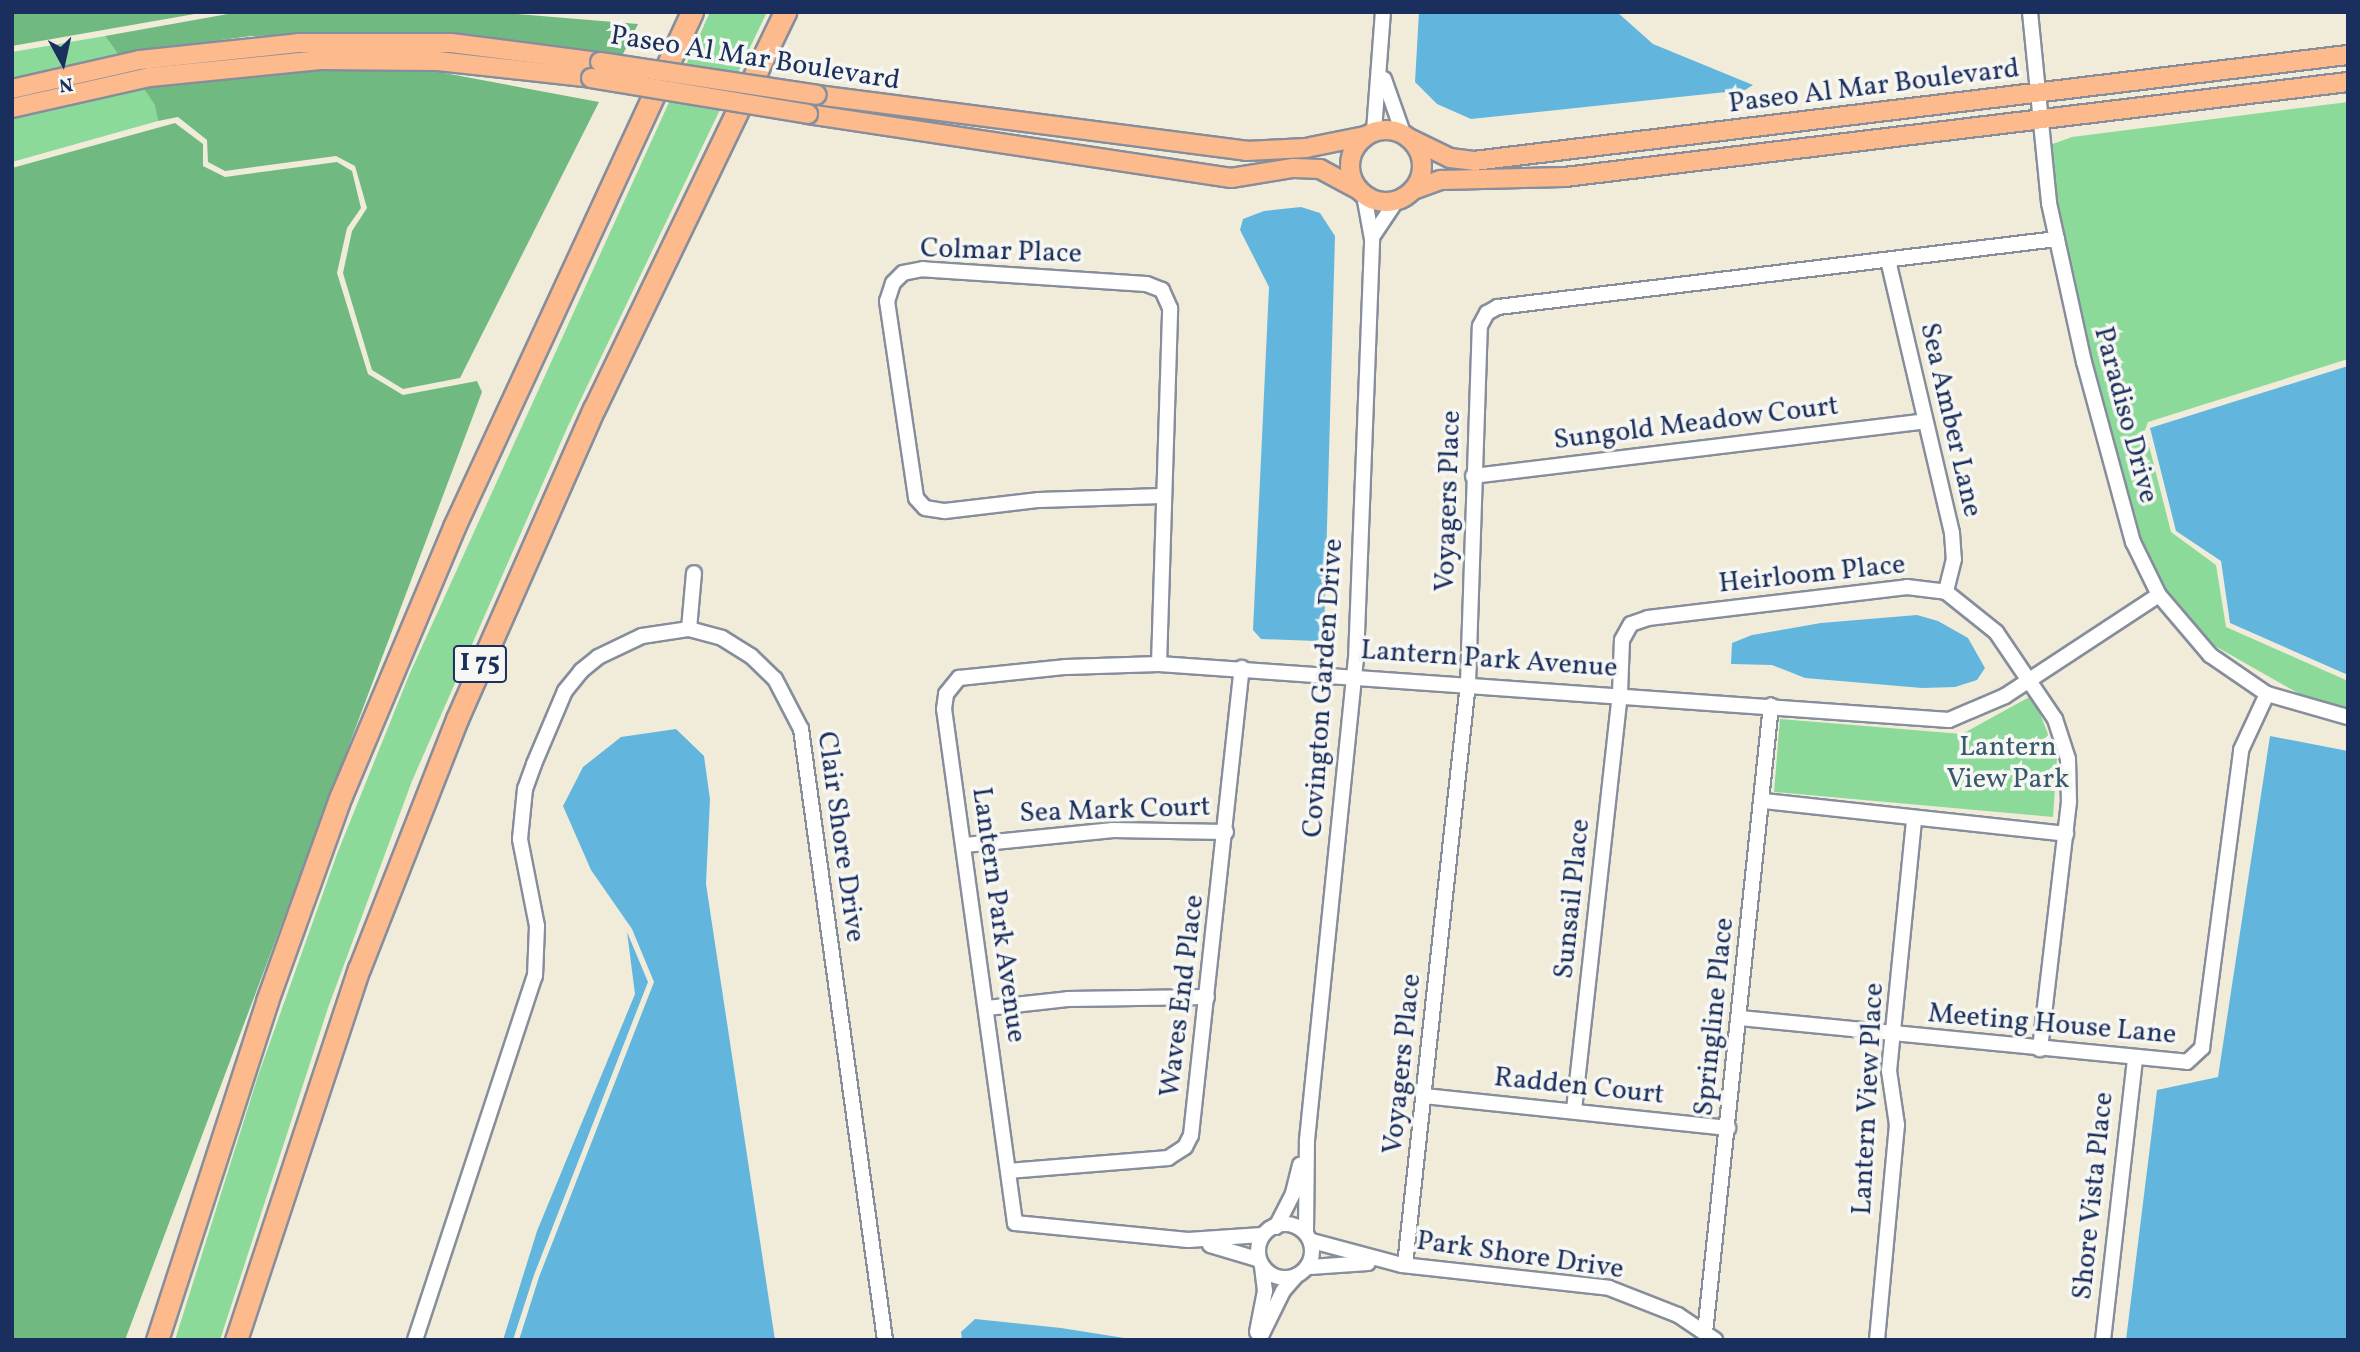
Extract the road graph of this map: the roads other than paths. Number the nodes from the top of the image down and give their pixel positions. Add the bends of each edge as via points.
1 (692, 12) edge
2 (785, 12) edge
3 (1383, 12) edge
4 (2029, 12) edge
5 (2348, 55) edge
6 (1381, 68) junction
7 (2348, 82) edge
8 (12, 89) edge
9 (2039, 93) junction
10 (12, 108) edge
11 (2042, 119) junction
12 (1370, 133) junction
13 (1407, 136) junction
14 (1361, 192) junction
15 (1405, 195) junction
16 (1372, 239) junction
17 (2057, 239) junction
18 (1888, 260) junction
19 (1925, 421) junction
20 (1473, 476) junction
21 (1162, 496) junction
22 (694, 573) dead end
23 (1946, 592) junction
24 (2159, 595) junction
25 (689, 629) junction
26 (1159, 664) junction
27 (1242, 668) junction
28 (1354, 676) junction
29 (2031, 679) junction
30 (1468, 683) junction
31 (1620, 694) junction
32 (2267, 694) junction
33 (1771, 705) junction
34 (2348, 717) edge
35 (1764, 802) junction
36 (1914, 819) junction
37 (1226, 832) junction
38 (2066, 834) junction
39 (964, 845) junction
40 (1207, 997) junction
41 (986, 1008) junction
42 (1740, 1018) junction
43 (1892, 1035) junction
44 (2040, 1049) junction
45 (2135, 1058) junction
46 (1424, 1096) junction
47 (1574, 1110) junction
48 (1728, 1128) junction
49 (1307, 1140) junction
50 (1008, 1171) junction
51 (1276, 1227) junction
52 (1262, 1235) junction
53 (1309, 1237) junction
54 (1188, 1240) junction
55 (1259, 1263) junction
56 (1398, 1264) junction
57 (1310, 1267) junction
58 (1297, 1275) junction
59 (1710, 1336) edge
60 (157, 1340) edge
61 (236, 1340) edge
62 (415, 1340) edge
63 (886, 1340) edge
64 (1257, 1340) edge
65 (1877, 1340) edge
66 (2103, 1340) edge

1 - 60 highway via 454,527 341,796 262,1014
2 - 61 highway, I 75 via 594,409 457,719 359,969
3 - 6 street
4 - 9 street, Paradiso Drive
5 - 9 main road, Paseo Al Mar Boulevard
6 - 12 street
6 - 13 street
7 - 11 main road, Paseo Al Mar Boulevard
8 - 12 main road, Paseo Al Mar Boulevard, bridge via 151,59 298,43 451,43 1246,151 1306,148
9 - 11 street, Paradiso Drive
9 - 13 main road, Paseo Al Mar Boulevard via 1474,161 1450,158
10 - 14 main road, Paseo Al Mar Boulevard, bridge via 150,77 268,64 394,59 501,65 1231,178 1293,168 1320,169
11 - 15 main road, Paseo Al Mar Boulevard via 1565,177 1441,180
11 - 17 street, Paradiso Drive
12 - 13 main road
12 - 14 main road via 1350,161
13 - 15 main road via 1423,164
14 - 15 main road via 1380,202
14 - 16 street, Covington Garden Drive
15 - 16 street
16 - 28 street, Covington Garden Drive
17 - 18 street, Voyagers Place
17 - 24 street, Paradiso Drive via 2084,362 2133,542
18 - 19 street, Sea Amber Lane
18 - 20 street, Voyagers Place via 1499,307 1487,313 1480,326
19 - 20 street, Sungold Meadow Court
19 - 23 street, Sea Amber Lane via 1952,533 1954,559
20 - 30 street, Voyagers Place
21 - 21 street, Colmar Place via 1170,308 1162,290 1146,284 923,269 903,273 893,283 887,301 916,498 925,508 945,511 1039,500
21 - 26 street, Colmar Place
22 - 25 street
23 - 29 street, Heirloom Place via 1996,632
23 - 31 street, Heirloom Place via 1907,587 1648,618 1625,631
24 - 29 street, Lantern Park Avenue
24 - 32 street, Paradiso Drive via 2210,655
25 - 62 street, Clair Shore Drive via 642,636 598,657 565,691 538,751 525,789 520,830 537,926 535,976
25 - 63 street, Clair Shore Drive via 722,638 751,656 775,679 801,729
26 - 27 street, Lantern Park Avenue
26 - 39 street, Lantern Park Avenue via 1066,667 959,678 946,694 944,709
27 - 28 street, Lantern Park Avenue
27 - 37 street, Waves End Place
28 - 30 street, Lantern Park Avenue
28 - 49 street, Covington Garden Drive
29 - 33 street, Lantern Park Avenue via 1948,720
29 - 38 street, Heirloom Place via 2054,719 2068,759
30 - 31 street, Lantern Park Avenue
30 - 46 street, Voyagers Place
31 - 33 street, Lantern Park Avenue
31 - 47 street, Sunsail Place
32 - 34 street, Paradiso Drive
32 - 45 street, Meeting House Lane via 2241,750 2202,1048 2188,1062
33 - 35 street, Springline Place
35 - 36 street
35 - 42 street, Springline Place
36 - 38 street
36 - 43 street, Lantern View Place
37 - 39 street, Sea Mark Court via 1113,830
37 - 40 street, Waves End Place
38 - 44 street, Heirloom Place
39 - 41 street, Lantern Park Avenue
40 - 41 street via 1068,999
40 - 50 street, Waves End Place via 1191,1135 1178,1155
41 - 50 street, Lantern Park Avenue
42 - 43 street, Meeting House Lane
42 - 48 street, Springline Place
43 - 44 street, Meeting House Lane
43 - 65 street, Lantern View Place via 1889,1071 1897,1125
44 - 45 street, Meeting House Lane
45 - 66 street, Shore Vista Place
46 - 47 street, Radden Court
46 - 56 street, Voyagers Place
47 - 48 street, Radden Court
48 - 59 street, Springline Place
49 - 51 street, Covington Garden Drive via 1294,1190
49 - 53 street, Covington Garden Drive
50 - 54 street, Lantern Park Avenue via 1016,1223
51 - 52 street
51 - 53 street via 1291,1227
52 - 54 street
52 - 55 street
53 - 56 street, Park Shore Drive
53 - 57 street, Covington Garden Drive
54 - 55 street
55 - 58 street via 1278,1275
55 - 64 street via 1265,1292
56 - 57 street, Park Shore Drive
56 - 59 street, Park Shore Drive via 1609,1288 1644,1299
57 - 58 street
58 - 64 street via 1283,1291

